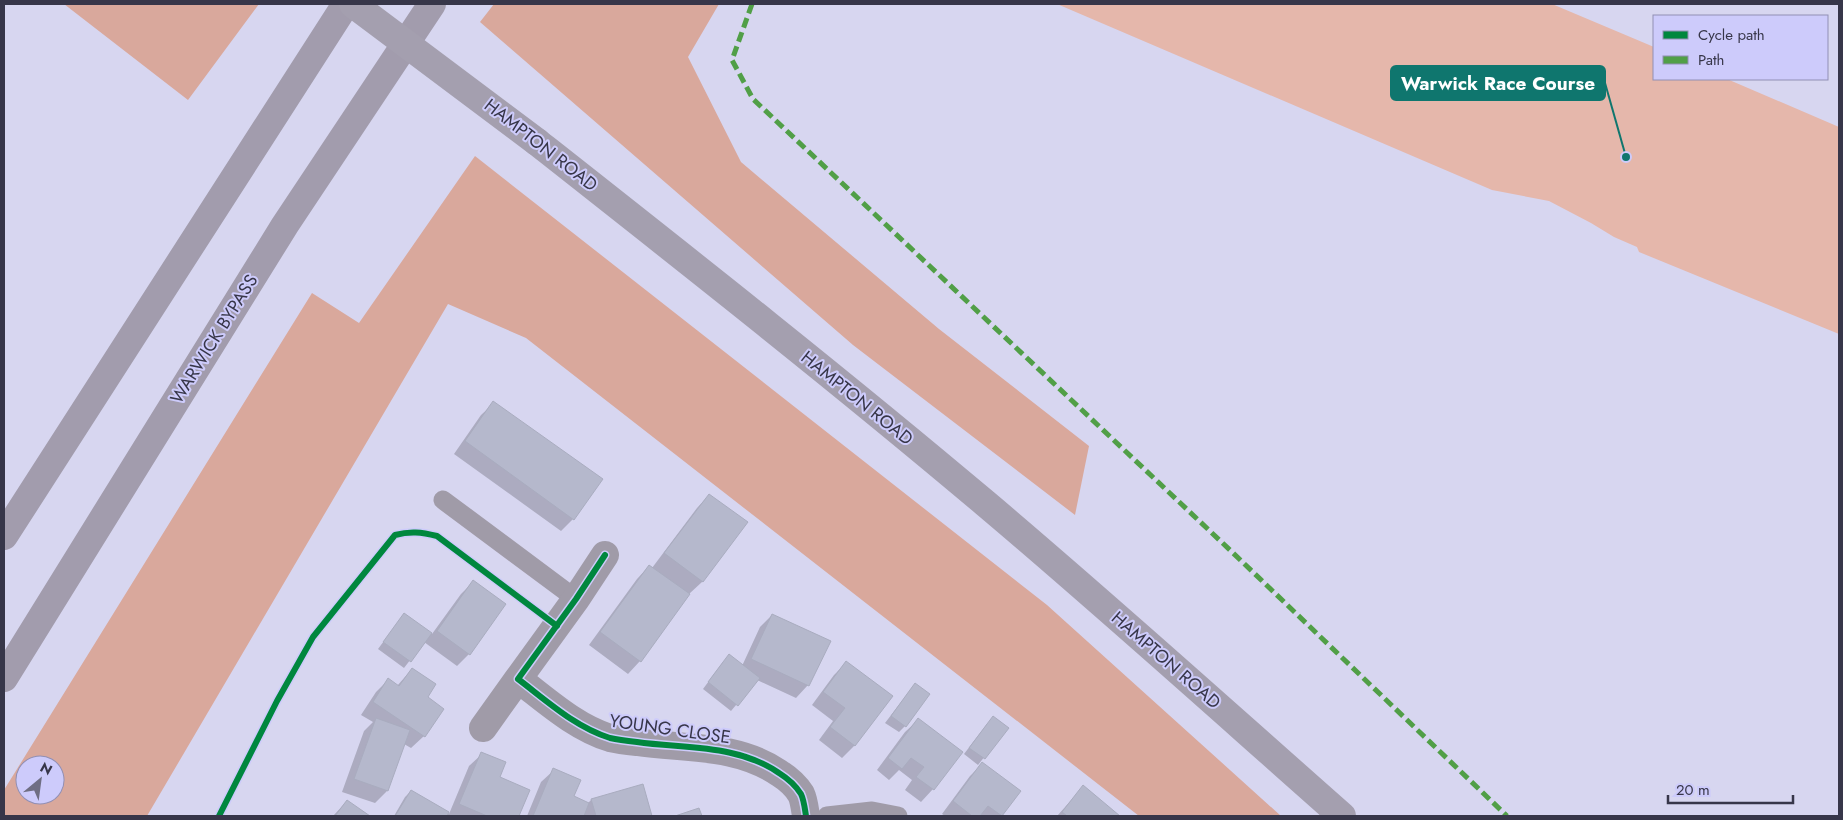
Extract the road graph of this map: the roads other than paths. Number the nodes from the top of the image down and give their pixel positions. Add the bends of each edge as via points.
1 (346, 4) edge
2 (353, 4) edge
3 (432, 4) edge
4 (443, 500) dead end
5 (4, 536) edge
6 (605, 555) dead end
7 (576, 599) junction
8 (4, 678) edge
9 (518, 679) junction
10 (483, 728) dead end
11 (806, 816) edge
12 (827, 816) edge
13 (898, 816) edge
14 (1342, 816) edge

1 - 5 highway
2 - 14 main road, HAMPTON ROAD, bridge via 537,142 729,293 984,502
3 - 8 highway, WARWICK BYPASS via 285,225
4 - 7 lane
6 - 7 street
7 - 9 street
9 - 10 street
9 - 11 street, YOUNG CLOSE via 575,722 603,735 648,744 713,749 746,756 771,767 801,794
12 - 13 lane via 872,811

